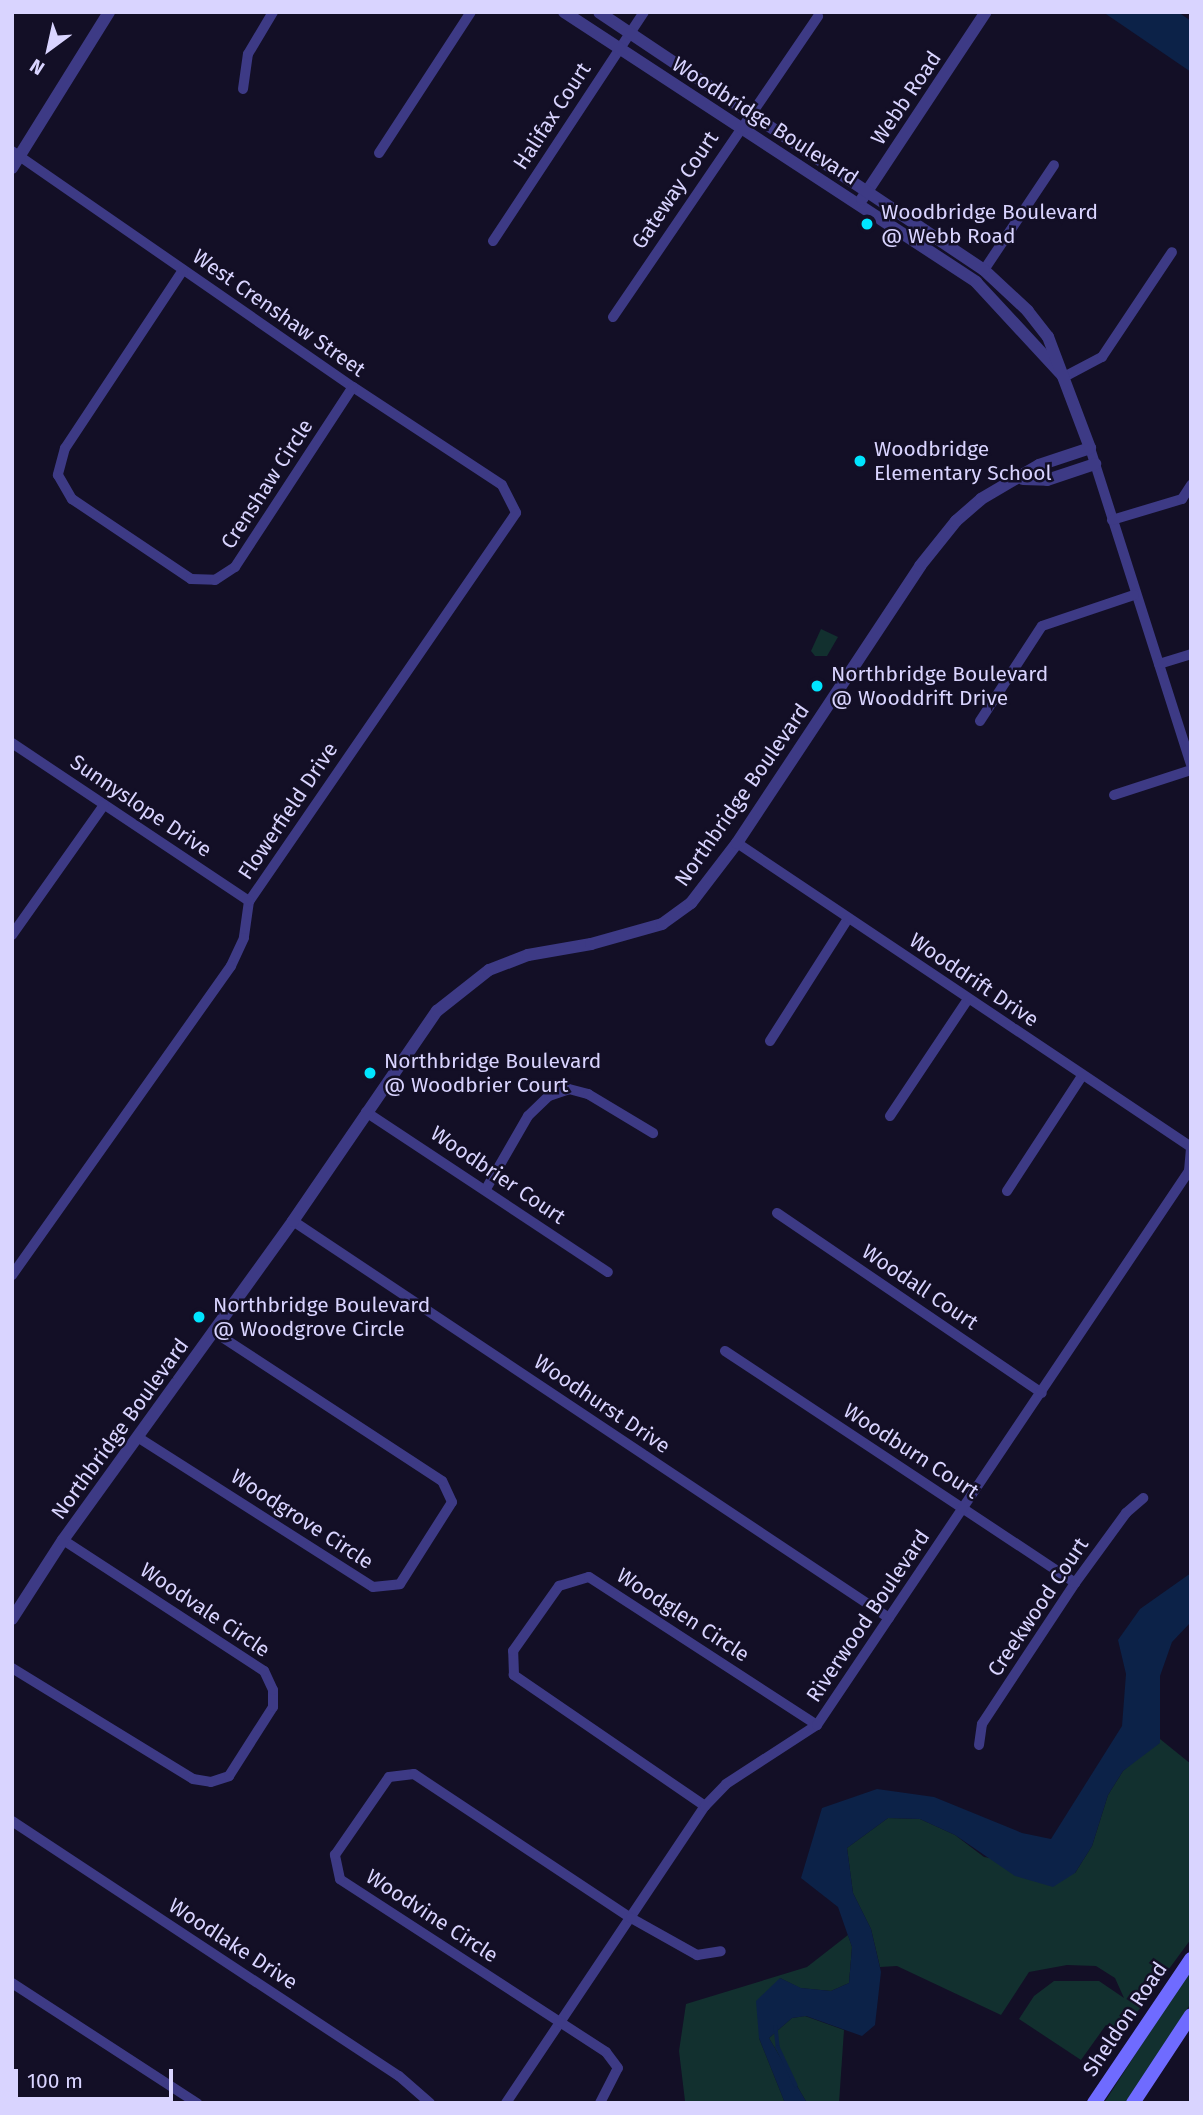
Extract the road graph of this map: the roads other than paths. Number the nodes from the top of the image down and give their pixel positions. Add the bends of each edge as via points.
1 (109, 12) edge
2 (273, 12) edge
3 (471, 12) edge
4 (564, 12) edge
5 (599, 12) edge
6 (643, 12) edge
7 (986, 12) edge
8 (818, 16) dead end
9 (629, 32) junction
10 (619, 48) junction
11 (243, 89) dead end
12 (750, 114) junction
13 (740, 128) junction
14 (16, 153) edge
15 (379, 153) dead end
16 (1054, 165) dead end
17 (12, 168) edge
18 (867, 192) junction
19 (857, 205) junction
20 (493, 242) dead end
21 (1172, 252) dead end
22 (183, 270) junction
23 (984, 270) junction
24 (613, 317) dead end
25 (1064, 377) junction
26 (353, 387) junction
27 (1090, 447) junction
28 (1095, 464) junction
29 (1023, 479) junction
30 (1191, 485) edge
31 (516, 513) joint
32 (1112, 520) junction
33 (1134, 595) junction
34 (1191, 654) edge
35 (1159, 664) junction
36 (980, 721) dead end
37 (12, 743) edge
38 (1191, 764) edge
39 (1191, 770) edge
40 (1114, 795) dead end
41 (104, 805) junction
42 (737, 844) junction
43 (249, 901) junction
44 (847, 920) junction
45 (12, 935) edge
46 (968, 999) junction
47 (770, 1041) dead end
48 (1082, 1076) junction
49 (366, 1112) junction
50 (890, 1116) dead end
51 (653, 1133) dead end
52 (1191, 1147) edge
53 (486, 1189) junction
54 (1007, 1191) dead end
55 (777, 1213) dead end
56 (293, 1221) junction
57 (608, 1272) dead end
58 (12, 1275) edge
59 (214, 1332) junction
60 (725, 1351) dead end
61 (1042, 1393) junction
62 (139, 1438) junction
63 (1143, 1498) dead end
64 (965, 1509) junction
65 (63, 1540) junction
66 (1075, 1583) junction
67 (889, 1618) junction
68 (12, 1619) edge
69 (12, 1668) edge
70 (817, 1725) junction
71 (979, 1745) dead end
72 (705, 1806) junction
73 (12, 1821) edge
74 (631, 1918) junction
75 (720, 1951) dead end
76 (1191, 1959) edge
77 (12, 1983) edge
78 (1191, 2015) edge
79 (561, 2022) junction
80 (197, 2103) edge
81 (430, 2103) edge
82 (506, 2103) edge
83 (600, 2103) edge
84 (1094, 2103) edge
85 (1133, 2103) edge

1 - 14 street
2 - 11 street via 248,54
3 - 15 street
4 - 10 street, Woodbridge Boulevard
5 - 9 street, Woodbridge Boulevard
6 - 9 street, Halifax Court
7 - 18 street, Webb Road
8 - 12 street, Gateway Court
9 - 10 street, Halifax Court
9 - 12 street, Woodbridge Boulevard
10 - 13 street, Woodbridge Boulevard
10 - 20 street, Halifax Court
12 - 13 street, Gateway Court
12 - 18 street, Woodbridge Boulevard
13 - 19 street, Woodbridge Boulevard
13 - 24 street, Gateway Court
14 - 17 street
14 - 22 street, West Crenshaw Street
16 - 23 street
18 - 19 street, Webb Road
18 - 23 street, Woodbridge Boulevard
19 - 25 street, Woodbridge Boulevard via 976,282
21 - 25 street via 1102,357
22 - 26 street, West Crenshaw Street
22 - 26 street, Crenshaw Circle via 65,448 58,475 72,499 191,579 215,580 235,567
23 - 25 street, Woodbridge Boulevard via 1048,337
25 - 27 street, Woodbridge Boulevard
26 - 31 street, West Crenshaw Street via 502,485
27 - 28 street, Woodbridge Boulevard
27 - 29 street, Northbridge Boulevard via 1040,466
28 - 29 street, Northbridge Boulevard via 1047,480
28 - 32 street, Woodbridge Boulevard
29 - 42 street, Northbridge Boulevard via 981,499 939,541
30 - 32 street via 1182,499
31 - 43 street, Flowerfield Drive
32 - 33 street, Woodbridge Boulevard
33 - 35 street, Woodbridge Boulevard
33 - 36 street via 1042,626
34 - 35 street
35 - 38 street, Woodbridge Boulevard
37 - 41 street, Sunnyslope Drive
39 - 40 street
41 - 43 street, Sunnyslope Drive
41 - 45 street
42 - 44 street, Wooddrift Drive
42 - 49 street, Northbridge Boulevard via 691,903 662,924 528,955 489,970 462,988 437,1011
43 - 58 street, Flowerfield Drive via 244,938 231,966
44 - 46 street, Wooddrift Drive
44 - 47 street
46 - 48 street, Wooddrift Drive
46 - 50 street
48 - 52 street, Wooddrift Drive
48 - 54 street
49 - 53 street, Woodbrier Court
49 - 56 street, Northbridge Boulevard
51 - 53 street via 588,1094 569,1089 549,1096 528,1116
52 - 61 street, Riverwood Boulevard via 1189,1171
53 - 57 street, Woodbrier Court
55 - 61 street, Woodall Court
56 - 59 street, Northbridge Boulevard
56 - 67 street, Woodhurst Drive
59 - 62 street, Northbridge Boulevard
59 - 62 street, Woodgrove Circle via 442,1481 452,1502 400,1584 373,1587
60 - 64 street, Woodburn Court
61 - 64 street, Riverwood Boulevard
62 - 65 street, Northbridge Boulevard
63 - 66 street, Creekwood Court via 1126,1513
64 - 66 street, Woodburn Court
64 - 67 street, Riverwood Boulevard
65 - 68 street, Northbridge Boulevard
65 - 69 street, Woodvale Circle via 264,1671 273,1690 273,1707 229,1776 211,1782 193,1779
66 - 71 street, Creekwood Court via 982,1724
67 - 70 street, Riverwood Boulevard
70 - 72 street, Riverwood Boulevard via 726,1784
70 - 72 street, Woodglen Circle via 589,1577 559,1587 513,1651 514,1675
72 - 74 street, Riverwood Boulevard
73 - 81 street, Woodlake Drive via 398,2076
74 - 75 street, Woodvine Circle via 697,1955
74 - 79 street, Riverwood Boulevard
74 - 79 street, Woodvine Circle via 414,1774 389,1777 335,1855 340,1879
76 - 84 main road, Sheldon Road
77 - 80 street
78 - 85 main road
79 - 82 street, Riverwood Boulevard
79 - 83 street, Woodvine Circle via 607,2052 618,2068

